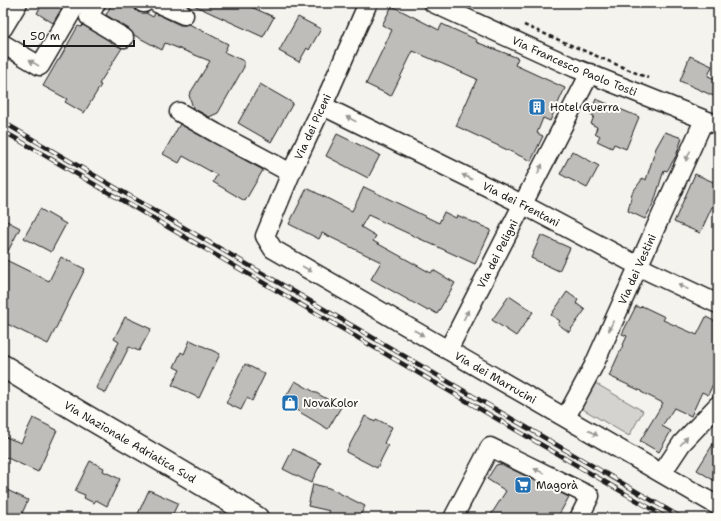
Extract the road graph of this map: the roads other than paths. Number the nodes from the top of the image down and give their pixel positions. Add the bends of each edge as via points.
1 (18, 3) edge
2 (77, 3) edge
3 (96, 3) edge
4 (157, 3) edge
5 (368, 3) edge
6 (433, 3) edge
7 (184, 15) dead end
8 (3, 28) edge
9 (124, 38) dead end
10 (3, 44) edge
11 (590, 73) junction
12 (323, 106) junction
13 (179, 112) dead end
14 (711, 123) edge
15 (291, 173) junction
16 (522, 204) junction
17 (273, 249) joint
18 (638, 265) junction
19 (718, 304) edge
20 (448, 350) junction
21 (3, 366) edge
22 (718, 405) edge
23 (566, 417) junction
24 (662, 473) junction
25 (718, 506) edge
26 (257, 518) edge
27 (453, 518) edge
28 (578, 518) edge

1 - 8 street
2 -> 10 street via 40,66
3 - 9 street via 88,17
4 - 7 street
5 - 12 street, Via dei Piceni
6 - 11 street, Via Francesco Paolo Tosti
11 - 14 street, Via Francesco Paolo Tosti
16 -> 11 street, Via dei Peligni
12 - 15 street, Via dei Piceni
16 -> 12 street, Via dei Frentani
13 - 15 street
14 -> 18 street, Via dei Vestini
15 - 17 street, Via dei Piceni via 265,236
16 - 18 street, Via dei Frentani
20 -> 16 street, Via dei Peligni
17 -> 20 street, Via dei Marrucini
19 -> 18 street, Via dei Frentani
18 -> 23 street, Via dei Vestini via 593,367
20 - 23 street, Via dei Marrucini
21 - 26 main road, Via Nazionale Adriatica Sud
24 -> 22 street via 682,443
23 -> 24 street, Via dei Marrucini
24 - 25 street, Via dei Marrucini
28 -> 27 street via 590,496 490,447

